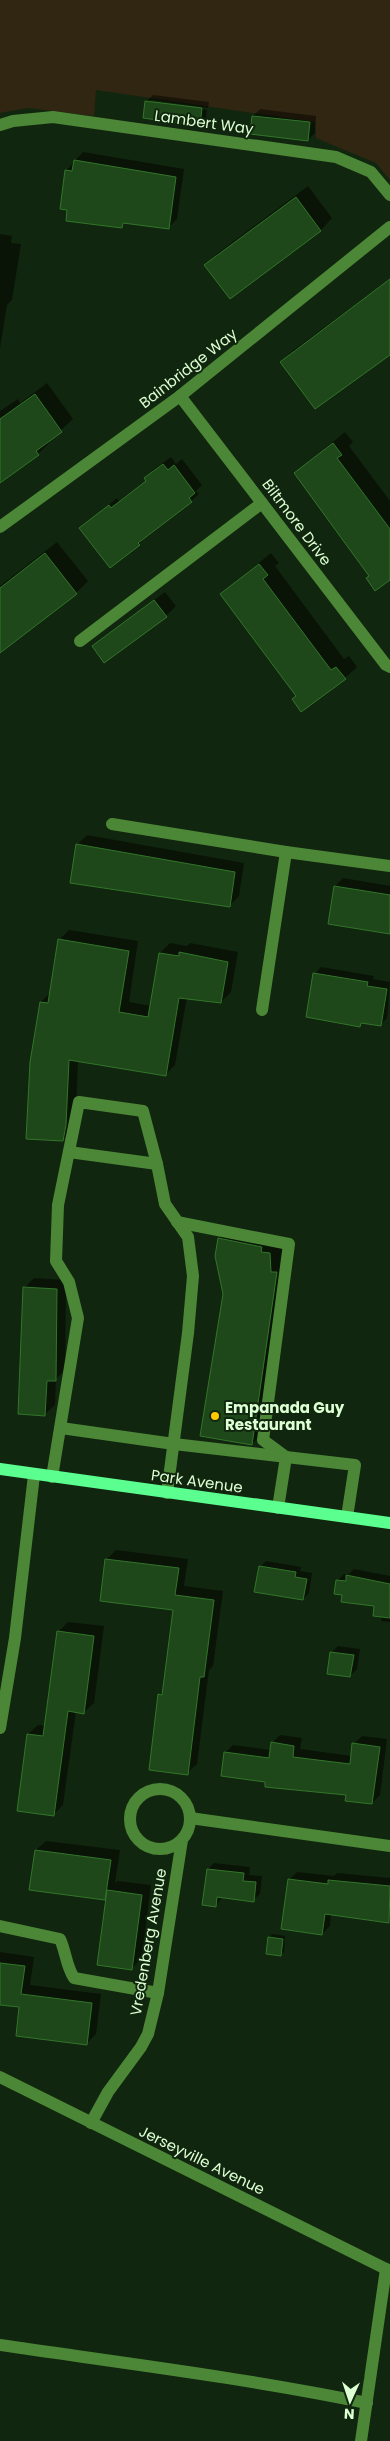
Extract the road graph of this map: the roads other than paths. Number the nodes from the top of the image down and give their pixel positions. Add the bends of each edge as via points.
1 (0, 125) edge
2 (390, 195) edge
3 (390, 227) edge
4 (180, 396) junction
5 (262, 503) junction
6 (0, 527) edge
7 (80, 642) dead end
8 (390, 667) edge
9 (112, 824) dead end
10 (286, 852) junction
11 (390, 866) edge
12 (262, 1010) dead end
13 (70, 1152) junction
14 (158, 1164) junction
15 (177, 1222) junction
16 (61, 1428) junction
17 (174, 1444) junction
18 (286, 1457) junction
19 (0, 1469) edge
20 (34, 1475) junction
21 (52, 1477) junction
22 (167, 1493) junction
23 (278, 1508) junction
24 (347, 1517) junction
25 (390, 1523) edge
26 (0, 1728) edge
27 (190, 1818) junction
28 (182, 1840) junction
29 (390, 1846) edge
30 (0, 1926) edge
31 (158, 1993) junction
32 (0, 2078) edge
33 (91, 2123) junction
34 (388, 2270) edge
35 (0, 2345) edge
36 (367, 2403) junction
37 (361, 2441) edge

1 - 2 street, Lambert Way via 53,118 336,157 370,172
3 - 4 street, Bainbridge Way
4 - 5 street, Biltmore Drive
4 - 6 street, Bainbridge Way
5 - 7 street
5 - 8 street, Biltmore Drive
9 - 10 street
10 - 11 street
10 - 12 street
13 - 14 street
13 - 14 street via 79,1102 116,1107 143,1111
13 - 16 street via 58,1205 56,1261 69,1282 78,1318
14 - 15 street via 165,1204
15 - 17 street via 188,1237 193,1276
15 - 18 street via 289,1244 263,1440
16 - 17 street
16 - 21 street
17 - 18 street
17 - 22 street
18 - 23 street
18 - 24 street via 355,1465
19 - 20 main road, Park Avenue
20 - 21 main road, Park Avenue
20 - 26 street via 15,1638
21 - 22 main road, Park Avenue
22 - 23 main road, Park Avenue
23 - 24 main road, Park Avenue
24 - 25 main road, Park Avenue
27 - 28 street
27 - 28 street via 181,1797 171,1791 159,1789 148,1792 138,1798 132,1808 130,1820 139,1841 161,1849
27 - 29 street
28 - 31 street, Vredenberg Avenue
30 - 31 street via 60,1939 68,1969 74,1978
31 - 33 street, Vredenberg Avenue via 141,2047 108,2092
32 - 33 street, Jerseyville Avenue
33 - 34 street, Jerseyville Avenue
34 - 36 street
35 - 36 street via 291,2387
36 - 37 street

